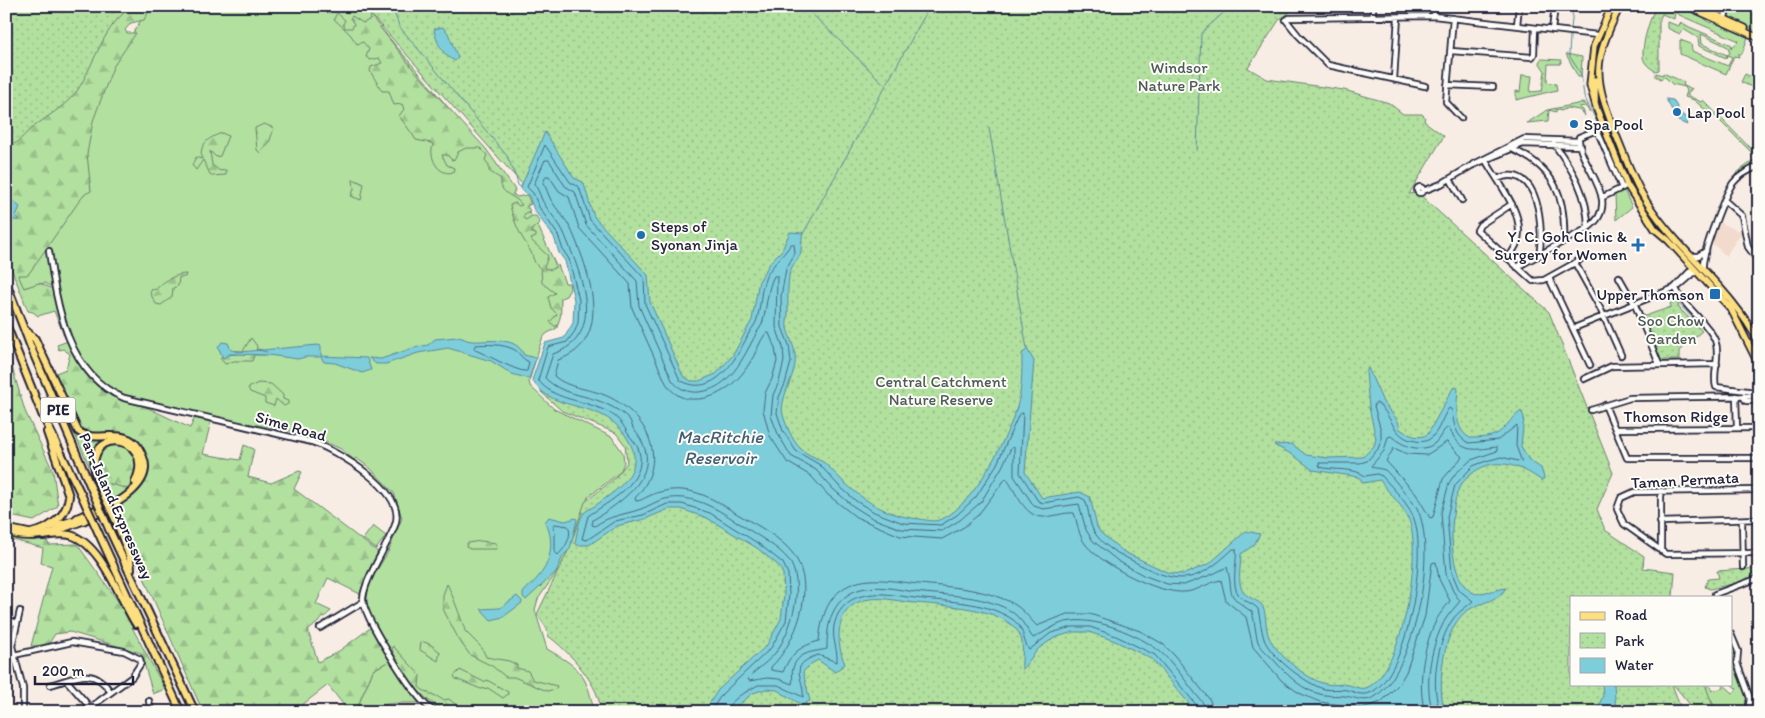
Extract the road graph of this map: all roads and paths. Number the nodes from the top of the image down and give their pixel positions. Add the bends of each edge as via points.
1 (1373, 6) edge
2 (1434, 6) edge
3 (1519, 6) edge
4 (1555, 6) edge
5 (1612, 6) edge
6 (1620, 6) edge
7 (1687, 6) edge
8 (1696, 6) edge
9 (1728, 6) edge
10 (1373, 16) junction
11 (1398, 16) junction
12 (1434, 16) junction
13 (1453, 18) junction
14 (1723, 20) junction
15 (1517, 25) junction
16 (1535, 28) junction
17 (1552, 30) junction
18 (1596, 35) junction
19 (1759, 36) edge
20 (1451, 51) junction
21 (1590, 71) junction
22 (1598, 74) junction
23 (1394, 79) junction
24 (1425, 86) dead end
25 (1447, 86) junction
26 (1493, 87) dead end
27 (1595, 103) junction
28 (1461, 118) dead end
29 (1580, 143) junction
30 (1554, 144) junction
31 (1512, 149) junction
32 (1486, 161) junction
33 (1471, 166) junction
34 (1759, 166) edge
35 (1450, 179) junction
36 (1497, 179) junction
37 (1624, 186) junction
38 (1423, 191) dead end
39 (1603, 197) junction
40 (1462, 200) dead end
41 (1724, 200) junction
42 (1512, 204) junction
43 (1648, 204) junction
44 (1641, 211) junction
45 (1588, 228) junction
46 (1564, 241) junction
47 (1707, 248) junction
48 (49, 252) dead end
49 (1539, 256) junction
50 (1692, 256) junction
51 (1507, 258) junction
52 (1759, 262) edge
53 (1517, 267) junction
54 (1703, 268) junction
55 (1695, 269) junction
56 (1619, 277) dead end
57 (1549, 278) junction
58 (6, 282) edge
59 (1675, 287) junction
60 (1719, 291) junction
61 (1635, 305) junction
62 (1733, 307) junction
63 (1605, 318) junction
64 (6, 324) edge
65 (1574, 328) junction
66 (25, 330) junction
67 (1759, 343) edge
68 (1622, 355) dead end
69 (1659, 364) junction
70 (1717, 364) junction
71 (1590, 365) dead end
72 (1759, 365) edge
73 (1584, 379) dead end
74 (1757, 395) edge
75 (1736, 396) junction
76 (1743, 396) junction
77 (1759, 401) edge
78 (1605, 405) junction
79 (1591, 410) dead end
80 (42, 414) junction
81 (1737, 428) junction
82 (1759, 428) edge
83 (1615, 429) junction
84 (1759, 458) edge
85 (1759, 490) edge
86 (1660, 491) junction
87 (80, 519) junction
88 (1759, 519) edge
89 (1742, 521) junction
90 (1660, 522) junction
91 (6, 528) edge
92 (6, 532) edge
93 (42, 534) junction
94 (1661, 551) junction
95 (1743, 553) junction
96 (1759, 553) edge
97 (1743, 567) dead end
98 (131, 573) junction
99 (1759, 578) edge
100 (1716, 596) edge
101 (363, 602) junction
102 (20, 610) dead end
103 (6, 620) edge
104 (17, 623) junction
105 (141, 628) junction
106 (320, 628) dead end
107 (1732, 637) edge
108 (14, 655) junction
109 (67, 681) junction
110 (50, 684) dead end
111 (110, 691) junction
112 (149, 701) dead end
113 (89, 706) junction
114 (23, 712) edge
115 (84, 712) edge
116 (151, 712) edge
117 (181, 712) edge
118 (195, 712) edge
119 (440, 712) edge
120 (1748, 712) edge

1 - 10 street
2 - 12 street
3 - 15 street
4 - 17 street
5 - 18 main road
6 - 22 main road via 1601,48
7 - 14 main road
8 - 14 main road
9 - 14 street
10 - 11 street
10 - 23 street via 1286,20 1328,64
11 - 12 street
11 - 23 street
12 - 13 street
13 - 15 street
13 - 20 street
14 - 19 main road
15 - 16 street
16 - 17 street
16 - 20 street via 1532,58
17 - 18 street
18 - 21 main road
20 - 25 street
21 - 22 main road
21 - 27 main road
22 - 27 main road
22 - 43 main road via 1606,108
23 - 24 street
25 - 26 street
25 - 28 street via 1447,105
27 - 37 main road
29 - 30 street
29 - 33 street via 1524,139
29 - 37 street via 1580,136 1597,130
29 - 39 street
30 - 31 street via 1527,143
30 - 45 street via 1573,170 1581,189
31 - 32 street
31 - 46 street via 1543,168 1555,185 1564,211
32 - 33 street
32 - 36 street
33 - 35 street
34 - 41 street via 1738,178
35 - 38 street
35 - 40 street
36 - 42 street
36 - 49 street via 1510,175 1518,177 1524,180 1533,194 1542,226
37 - 39 street
37 - 44 main road
39 - 45 street via 1597,220
41 - 47 street
41 - 52 street via 1742,216 1748,247
42 - 51 street via 1519,231 1515,248
42 - 51 street via 1478,228
43 - 44 main road via 1647,211
43 - 50 main road
44 - 55 main road via 1654,229
45 - 46 street
46 - 49 street
47 - 50 street via 1699,256
47 - 54 street
48 - 101 street, Sime Road via 69,338 88,372 106,389 124,398 312,442 335,452 372,478 392,501 397,518
49 - 53 street
50 - 54 main road
51 - 53 street
53 - 57 street via 1533,281
54 - 60 main road
55 - 59 street
55 - 60 main road
56 - 61 street
57 - 63 street via 1578,261
57 - 65 street
58 - 66 highway, Pan-Island Expressway / PIE
59 - 61 street
59 - 70 street via 1714,339
60 - 62 main road
61 - 63 street
61 - 69 street
62 - 67 main road
62 - 72 main road
63 - 65 street
63 - 68 street
64 - 80 highway, Pan-Island Expressway / PIE
65 - 71 street
66 - 87 highway via 35,339 78,431 92,437 128,438 139,448 145,461 144,473 133,491 124,499
66 - 98 highway, Pan-Island Expressway / PIE, bridge via 109,529
69 - 70 street
69 - 73 street via 1612,366
70 - 74 street via 1715,386
74 - 76 street, Thomson Ridge
75 - 76 street, Thomson Ridge
75 - 78 street via 1630,398
75 - 81 street, Thomson Ridge
76 - 77 street via 1746,401
78 - 79 street
78 - 83 street, Thomson Ridge
80 - 93 highway via 69,496 60,518
80 - 105 highway, Pan-Island Expressway / PIE, bridge
81 - 82 street, Thomson Ridge
81 - 83 street, Thomson Ridge
83 - 84 street, Thomson Ridge via 1627,458
85 - 86 street, Taman Permata
86 - 90 street
86 - 94 street, Taman Permata via 1629,493 1620,500 1617,509 1624,524
87 - 93 main road
87 - 98 highway, bridge via 116,500 131,490 139,465 137,453 129,444 113,441 98,450 93,465 100,487 117,523 130,558
88 - 89 street
89 - 90 street
89 - 95 street
90 - 94 street
91 - 93 main road
92 - 93 main road via 25,537
93 - 105 highway via 68,535 89,546
94 - 95 street, Taman Permata via 1667,554
95 - 96 street, Taman Permata
95 - 97 street
98 - 118 highway, Pan-Island Expressway / PIE
99 - 100 street
101 - 106 street
101 - 119 street via 380,640 424,704
102 - 104 street
103 - 104 street
104 - 108 street via 12,643
105 - 117 highway, Pan-Island Expressway / PIE
107 - 120 street via 1738,652 1737,663 1750,698
108 - 111 street via 72,642 135,656 141,662 136,674
108 - 114 street via 23,688
109 - 110 street
109 - 111 street via 88,675 103,681
109 - 113 street
111 - 113 street
112 - 116 street
113 - 115 street

